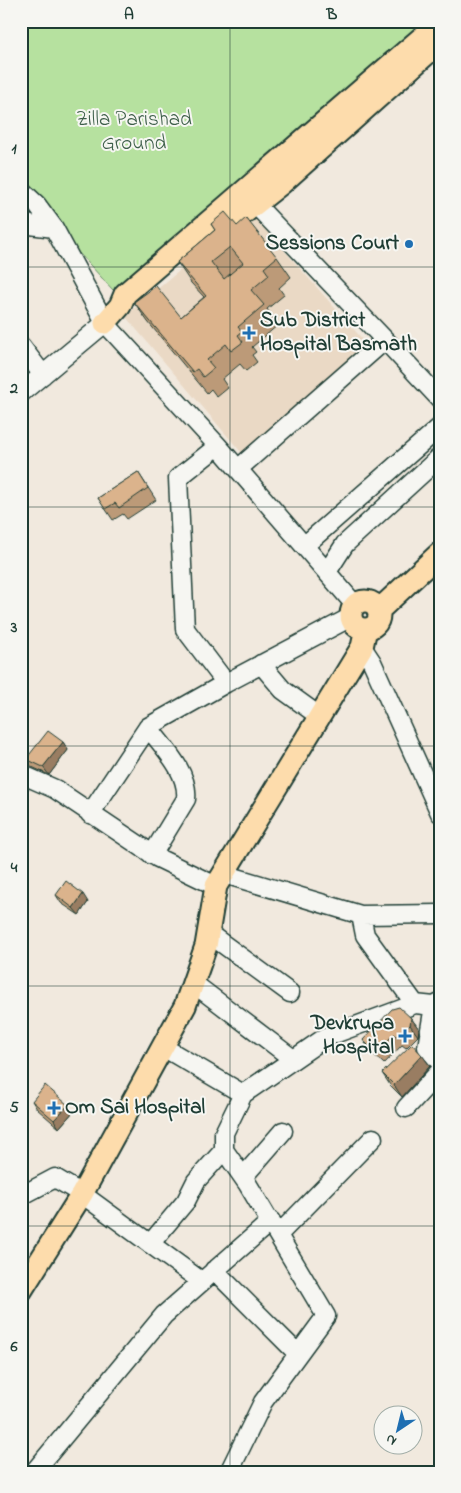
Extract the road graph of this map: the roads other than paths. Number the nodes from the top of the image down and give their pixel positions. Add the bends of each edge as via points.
1 (440, 22) edge
2 (437, 49) edge
3 (21, 190) edge
4 (255, 204) junction
5 (21, 220) edge
6 (54, 228) junction
7 (120, 306) junction
8 (105, 323) junction
9 (385, 340) junction
10 (21, 346) edge
11 (43, 374) junction
12 (21, 393) edge
13 (440, 399) edge
14 (440, 427) edge
15 (218, 446) junction
16 (440, 457) edge
17 (238, 469) junction
18 (391, 470) junction
19 (406, 488) junction
20 (304, 546) junction
21 (440, 553) edge
22 (327, 572) junction
23 (358, 625) junction
24 (261, 664) junction
25 (226, 683) junction
26 (319, 716) junction
27 (148, 727) junction
28 (21, 774) edge
29 (440, 813) edge
30 (90, 814) junction
31 (152, 855) junction
32 (220, 880) junction
33 (440, 914) edge
34 (360, 915) junction
35 (208, 933) junction
36 (193, 983) junction
37 (290, 994) dead end
38 (414, 1004) junction
39 (437, 1004) edge
40 (163, 1047) junction
41 (293, 1058) junction
42 (440, 1062) edge
43 (440, 1071) edge
44 (243, 1094) junction
45 (406, 1108) dead end
46 (283, 1131) dead end
47 (374, 1138) dead end
48 (224, 1150) junction
49 (243, 1177) junction
50 (82, 1194) junction
51 (21, 1196) edge
52 (275, 1228) junction
53 (150, 1244) junction
54 (208, 1276) junction
55 (21, 1291) edge
56 (298, 1354) junction
57 (34, 1472) edge
58 (229, 1472) edge

1 - 7 main road via 126,294
2 - 4 main road
3 - 6 street
4 - 7 main road via 132,301
4 - 9 street
5 - 6 street via 30,225
6 - 8 street
7 - 8 main road
8 - 11 street
8 - 15 street
9 - 13 street
9 - 17 street
10 - 11 street
11 - 12 street
14 - 18 street
15 - 17 street
15 - 25 street via 178,478 186,629
16 - 19 street
17 - 20 street
18 - 19 street
18 - 20 street
19 - 22 street via 344,544
20 - 22 street
21 - 23 main road via 378,611 378,621 370,628
22 - 23 street
23 - 24 street
23 - 26 main road
23 - 29 street
24 - 25 street
24 - 26 street via 283,690
25 - 27 street
26 - 32 main road
27 - 30 street
27 - 31 street via 182,775 187,789 186,799
28 - 30 street via 55,789
30 - 31 street
31 - 32 street
32 - 34 street
32 - 35 main road
33 - 34 street
34 - 38 street via 365,935
35 - 36 main road
35 - 37 street
36 - 40 main road via 185,1006
36 - 41 street
38 - 39 street
38 - 41 street via 326,1037
39 - 42 street via 427,1047
40 - 44 street
40 - 50 main road
41 - 44 street
43 - 45 street
44 - 48 street via 224,1133
46 - 49 street
47 - 52 street
48 - 49 street
48 - 53 street via 196,1181 186,1201
49 - 52 street
50 - 51 street via 55,1178
50 - 53 street
50 - 55 main road
52 - 54 street
52 - 56 street via 326,1316
53 - 54 street
54 - 56 street
54 - 57 street via 164,1315
56 - 58 street via 263,1402

